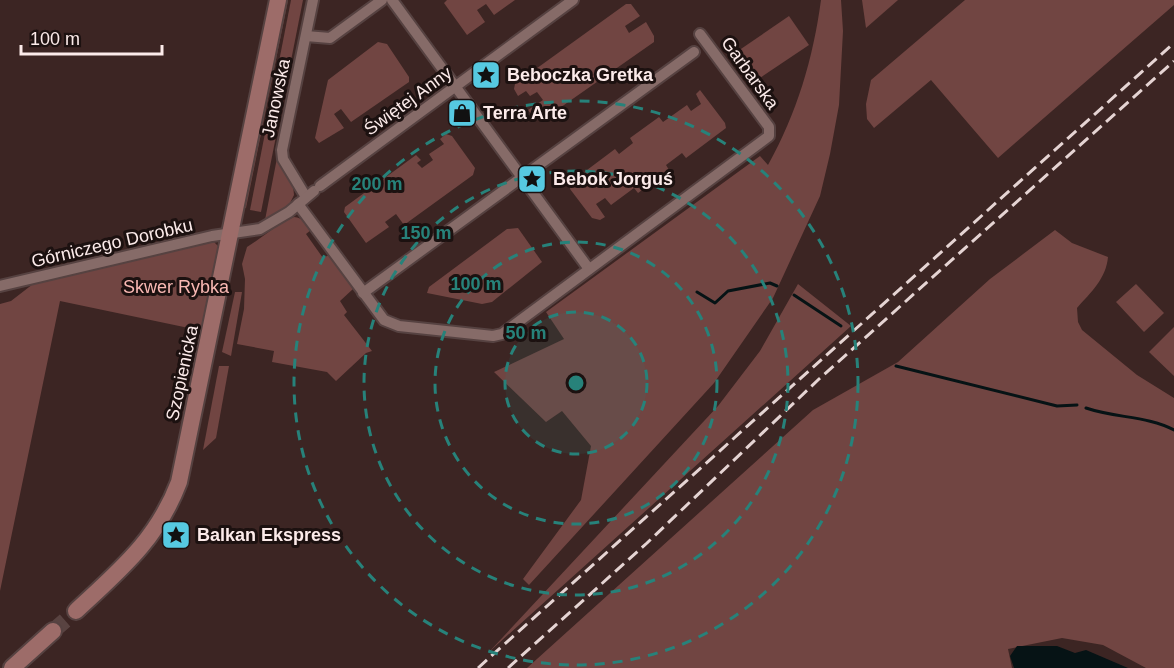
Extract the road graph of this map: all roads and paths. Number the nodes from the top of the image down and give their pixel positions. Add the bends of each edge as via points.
1 (278, 0) edge
2 (313, 0) edge
3 (382, 0) edge
4 (392, 0) edge
5 (573, 0) edge
6 (306, 36) junction
7 (456, 87) junction
8 (770, 134) joint
9 (522, 178) junction
10 (309, 194) junction
11 (232, 232) junction
12 (589, 269) junction
13 (0, 286) edge
14 (363, 293) junction
15 (76, 611) tunnel mouth
16 (54, 631) tunnel mouth
17 (12, 668) edge

1 - 11 street, Szopienicka
2 - 6 street, Janowska
3 - 6 street via 330,38
4 - 7 street
5 - 7 street, Świętej Anny
6 - 10 street, Janowska via 282,150 283,159
7 - 9 street
7 - 10 street, Świętej Anny
8 - 9 street, Garbarska via 770,127 700,44
8 - 12 street, Janowska
9 - 12 street
9 - 14 street
10 - 11 street, Świętej Anny via 260,229
10 - 14 street, Janowska
11 - 13 street, Górniczego Dorobku
11 - 15 street, Szopienicka via 183,467 171,503 150,540
12 - 14 street, Janowska via 497,336 393,325 379,315
16 - 17 street

